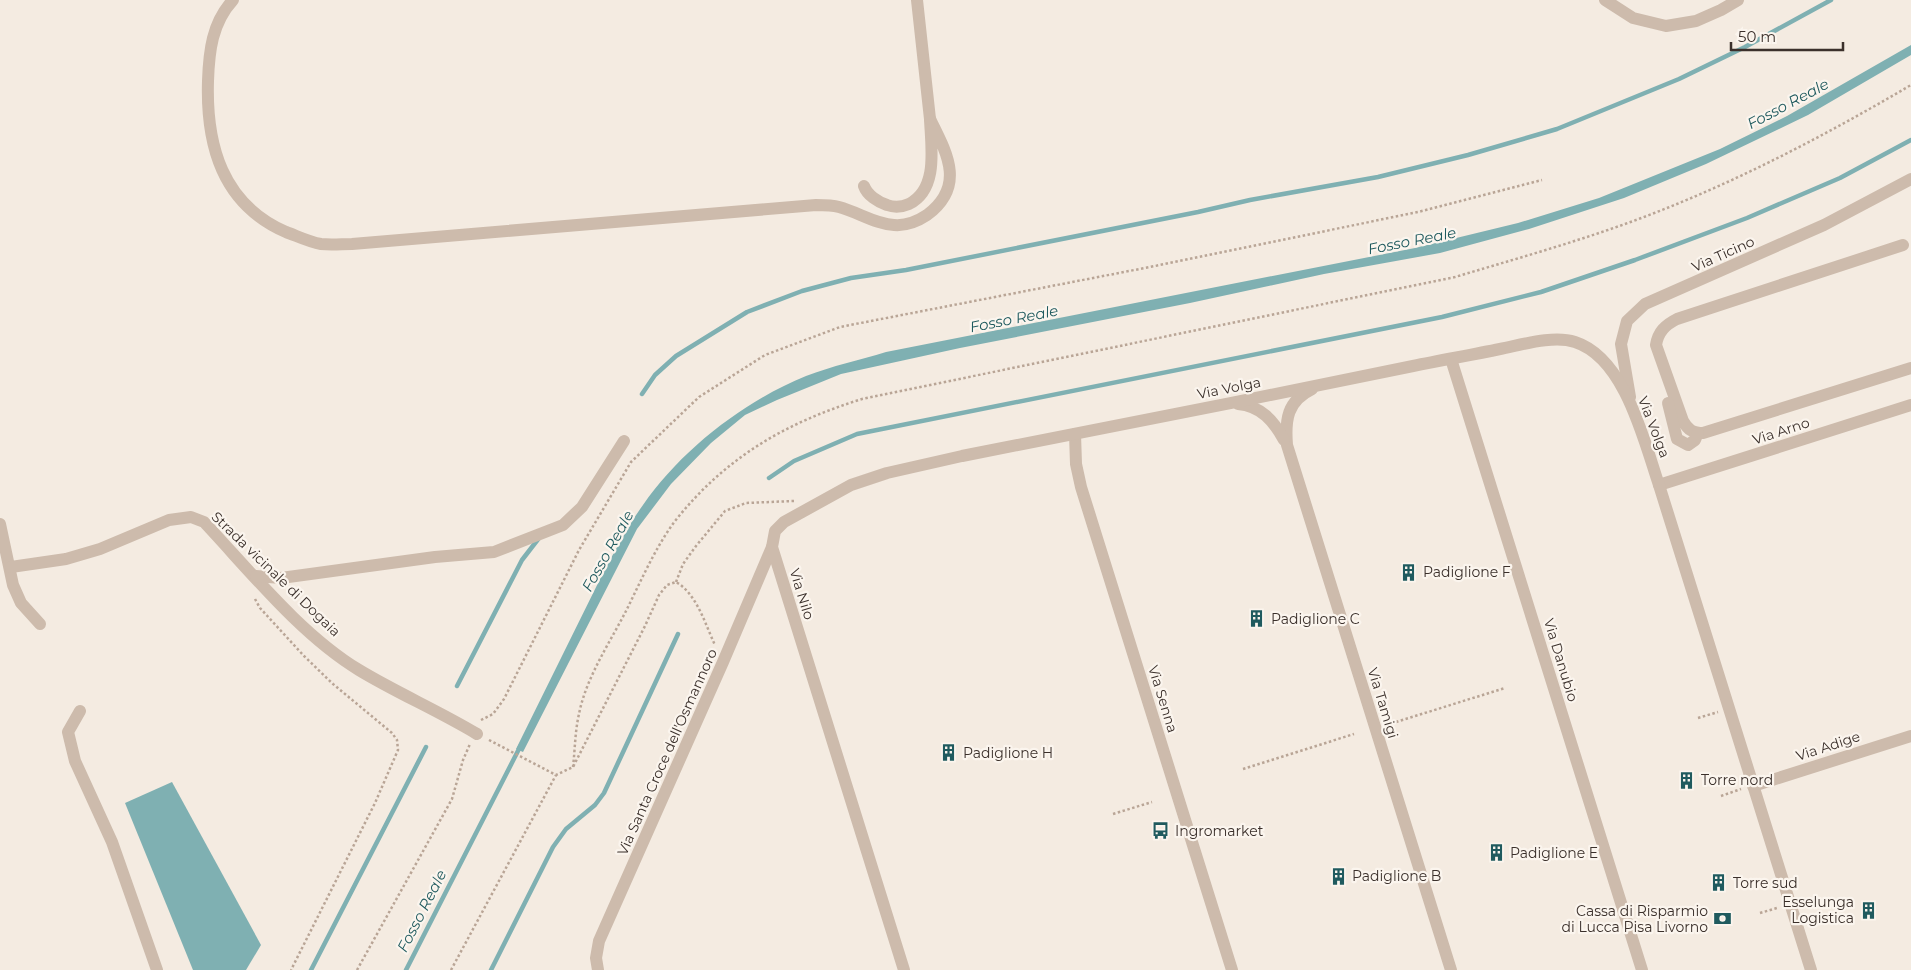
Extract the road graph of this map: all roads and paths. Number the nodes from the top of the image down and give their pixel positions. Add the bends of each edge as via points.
1 (233, 0) edge
2 (917, 0) edge
3 (1605, 0) edge
4 (1738, 0) edge
5 (1911, 85) edge
6 (930, 119) junction
7 (1911, 179) edge
8 (1542, 180) dead end
9 (864, 186) dead end
10 (1903, 245) dead end
11 (1451, 359) junction
12 (1911, 368) edge
13 (1324, 384) junction
14 (1230, 403) junction
15 (1668, 404) dead end
16 (1911, 405) edge
17 (1632, 406) junction
18 (1698, 433) junction
19 (1075, 434) junction
20 (624, 441) dead end
21 (1287, 445) junction
22 (1659, 485) junction
23 (818, 502) junction
24 (0, 524) edge
25 (772, 547) junction
26 (10, 567) junction
27 (256, 576) junction
28 (676, 582) junction
29 (255, 599) dead end
30 (40, 624) dead end
31 (723, 662) junction
32 (1505, 688) dead end
33 (1729, 708) junction
34 (80, 711) dead end
35 (1698, 718) dead end
36 (1396, 722) dead end
37 (474, 732) junction
38 (1354, 734) dead end
39 (1911, 736) edge
40 (573, 767) junction
41 (1243, 769) dead end
42 (556, 775) junction
43 (1753, 786) junction
44 (1722, 796) dead end
45 (1152, 802) dead end
46 (1113, 814) dead end
47 (1790, 904) junction
48 (1760, 913) dead end
49 (157, 970) edge
50 (291, 970) edge
51 (357, 970) edge
52 (450, 970) edge
53 (598, 970) edge
54 (904, 970) edge
55 (1232, 970) edge
56 (1451, 970) edge
57 (1642, 970) edge
58 (1811, 970) edge

1 - 6 street via 218,22 209,49 207,110 220,168 232,190 248,208 271,225 321,244 816,205 838,207 881,223 910,224 932,211 949,186 949,160
2 - 6 street
3 - 4 street via 1633,18 1666,26 1696,21
5 - 40 path via 1834,130 1765,164 1627,224 1549,251 1446,279 862,398 798,422 764,440 728,468 674,523 593,674 579,713
6 - 9 street via 931,173 916,200 902,207 889,206 869,194
7 - 17 street, Via Ticino via 1824,225 1645,304 1627,321 1621,344
8 - 37 path via 1418,212 840,327 765,355 698,397 631,462 579,550 504,699 493,714 478,722
10 - 18 street via 1666,325 1657,339 1657,350 1686,428
11 - 13 street, Via Volga
11 - 17 street, Via Volga via 1534,342 1574,342 1605,362
11 - 57 street, Via Danubio
12 - 18 street
13 - 14 street, Via Volga
13 - 21 street, Via Tamigi via 1307,392 1292,406 1285,426
14 - 19 street, Via Volga
14 - 21 street, Via Tamigi via 1261,411 1278,429
15 - 18 street via 1677,439 1688,445
16 - 22 street, Via Arno
17 - 22 street, Via Volga
19 - 23 street via 887,473 851,484
19 - 55 street, Via Senna via 1081,487
20 - 27 street via 582,506 563,525 494,552 281,578
21 - 56 street, Via Tamigi
22 - 33 street, Via Volga
23 - 25 street via 780,526 773,536
23 - 28 path via 780,500 746,503 725,511 688,558
24 - 26 street
25 - 31 street, Via Santa Croce dell'Osmannoro
25 - 54 street, Via Nilo
26 - 27 street, Strada vicinale di Dogaia via 92,552 169,520 191,517 204,522
26 - 30 street via 21,603
27 - 37 street, Strada vicinale di Dogaia via 292,615 358,670
28 - 31 path via 693,597
28 - 40 path via 667,585 659,595
29 - 50 path via 304,656 398,740 398,750 375,803
31 - 53 street, Via Santa Croce dell'Osmannoro via 599,941
32 - 36 path
33 - 35 path
33 - 43 street, Via Volga
34 - 49 street via 68,732 75,761 112,842
37 - 42 path
37 - 51 path via 452,799
38 - 41 path
39 - 43 street, Via Adige
40 - 42 path
42 - 52 path
43 - 44 path
43 - 47 street, Via Volga
45 - 46 path
47 - 48 path
47 - 58 street, Via Volga

